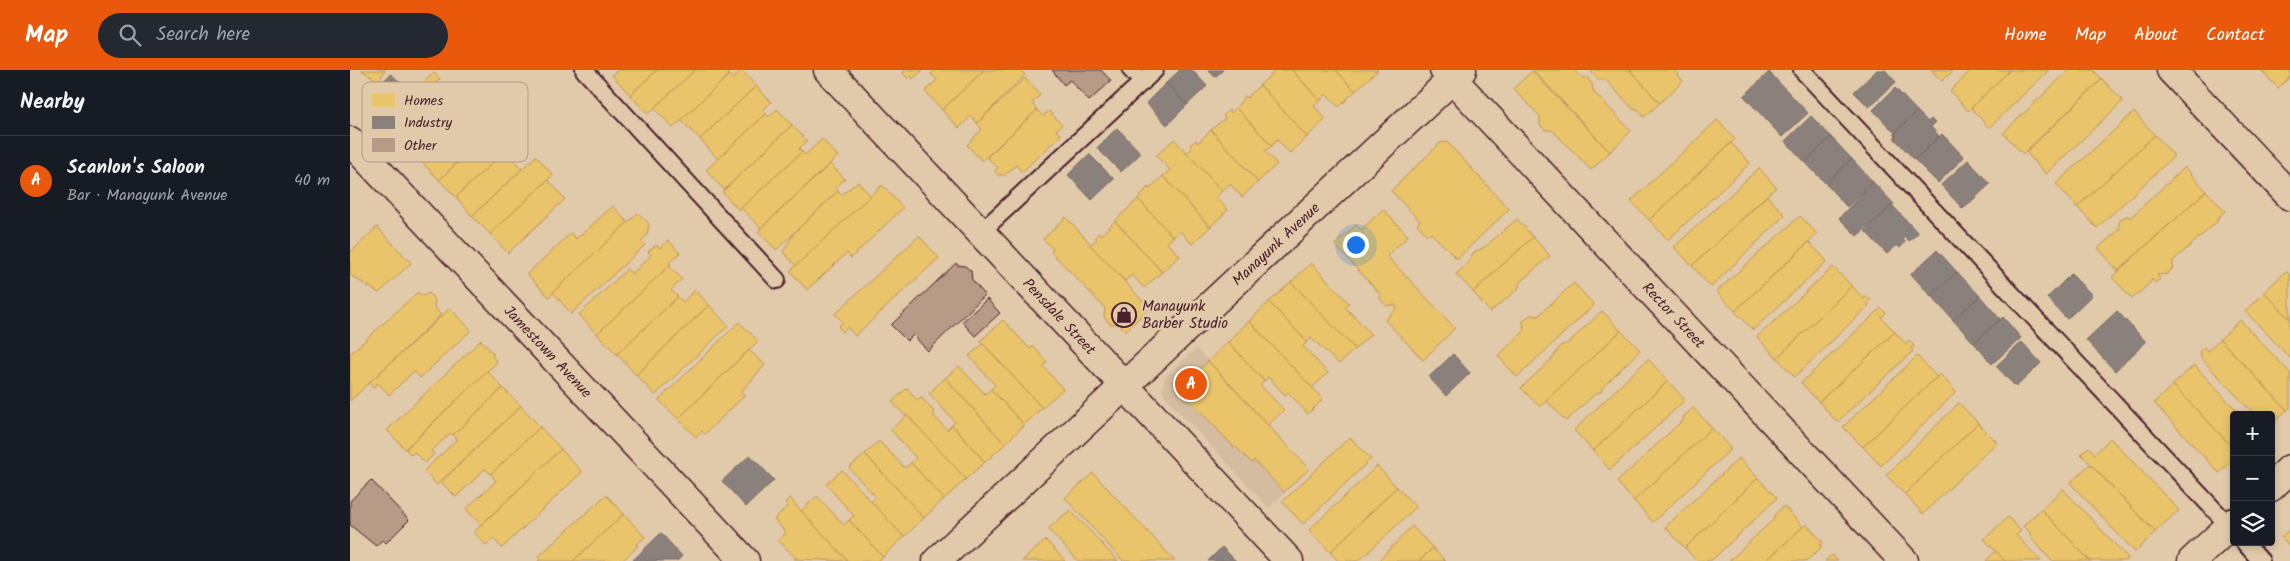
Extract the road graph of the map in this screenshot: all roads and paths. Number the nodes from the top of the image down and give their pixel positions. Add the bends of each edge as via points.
1 (584, 70) edge
2 (828, 70) edge
3 (1155, 70) edge
4 (1802, 70) edge
5 (2171, 70) edge
6 (1453, 73) edge
7 (1137, 76) edge
8 (350, 141) edge
9 (362, 154) edge
10 (370, 162) edge
11 (2290, 196) edge
12 (981, 232) junction
13 (777, 280) dead end
14 (1124, 385) junction
15 (2290, 469) edge
16 (2275, 483) edge
17 (2230, 525) edge
18 (2230, 534) edge
19 (2248, 546) edge
20 (745, 561) edge
21 (937, 561) edge
22 (1289, 561) edge
23 (1904, 561) edge
24 (2192, 561) edge
25 (2261, 561) edge

1 - 13 lane
2 - 12 street, Pensdale Street
3 - 7 lane
4 - 17 lane
5 - 11 street
6 - 14 street, Manayunk Avenue
6 - 23 street, Rector Street
7 - 12 lane
8 - 9 street, Jamestown Avenue
10 - 20 street, Jamestown Avenue
12 - 14 street, Pensdale Street
14 - 21 street, Manayunk Avenue
14 - 22 street, Pensdale Street
15 - 16 street
18 - 24 street
19 - 25 lane

